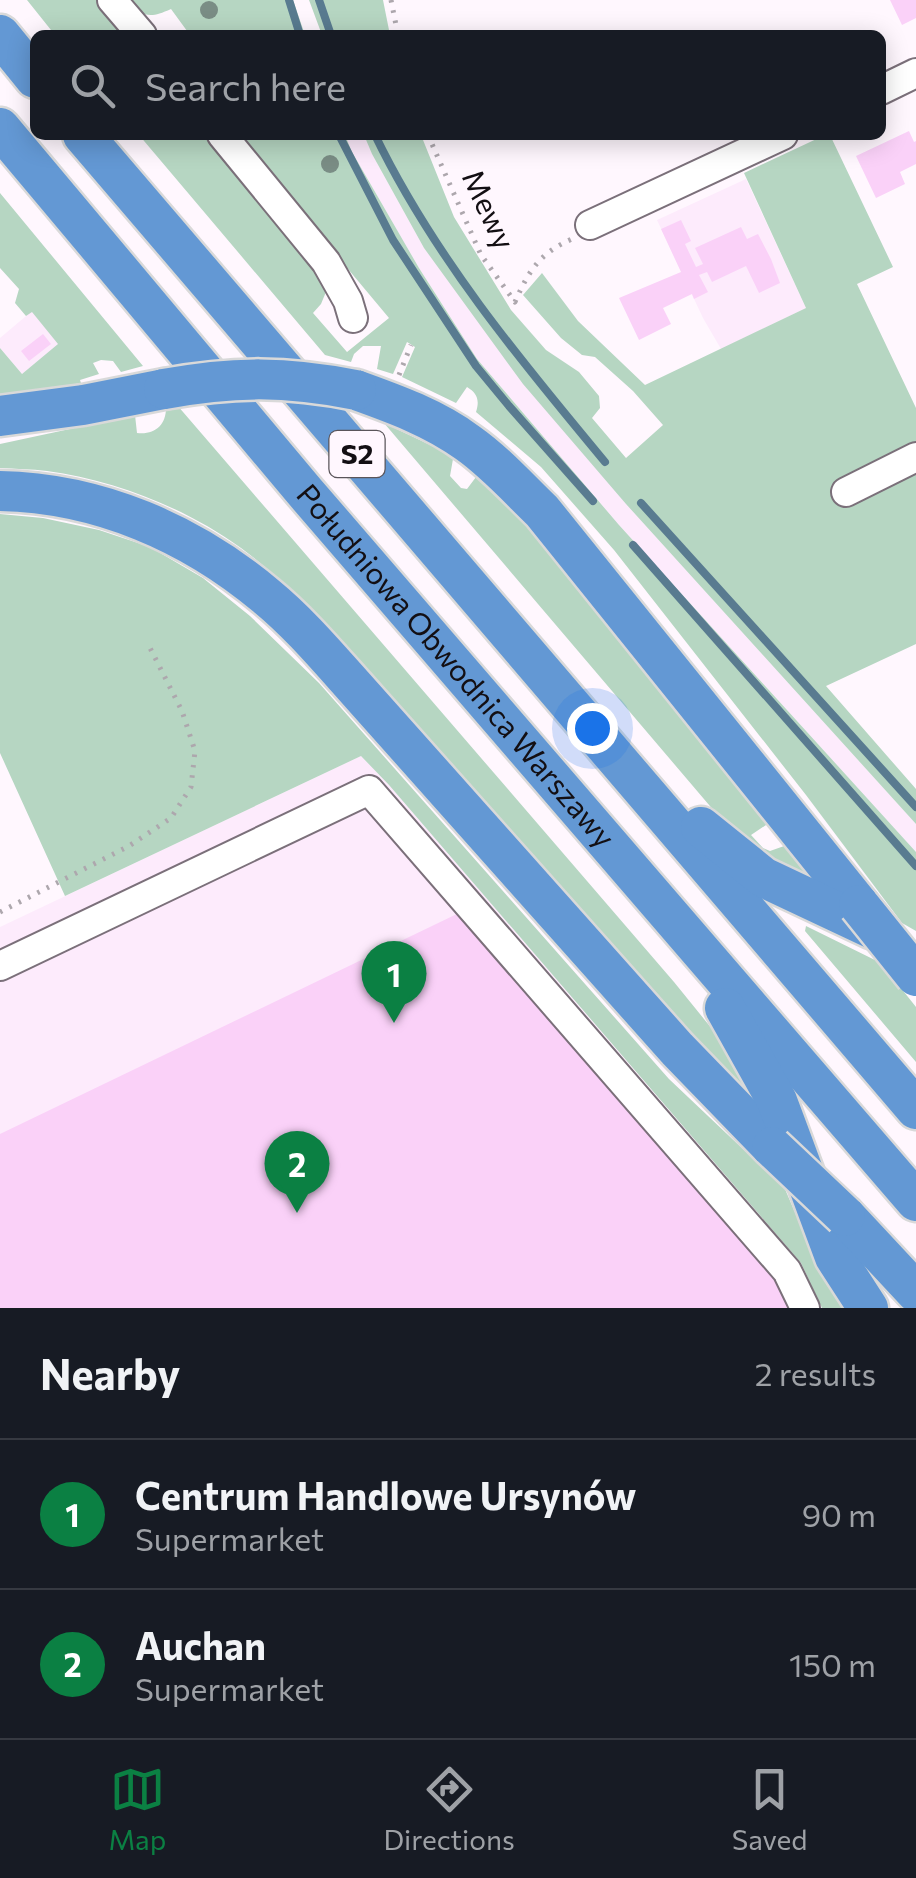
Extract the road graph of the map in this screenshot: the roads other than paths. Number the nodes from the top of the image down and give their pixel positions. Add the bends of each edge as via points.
1 (112, 0) edge
2 (138, 30) edge
3 (0, 35) edge
4 (30, 72) edge
5 (916, 74) edge
6 (886, 88) edge
7 (0, 128) edge
8 (87, 140) edge
9 (226, 140) edge
10 (773, 140) edge
11 (590, 225) road end
12 (352, 318) dead end
13 (0, 416) edge
14 (916, 457) edge
15 (0, 491) edge
16 (846, 492) dead end
17 (630, 772) junction
18 (682, 930) junction
19 (916, 948) edge
20 (0, 966) edge
21 (916, 976) edge
22 (916, 1109) edge
23 (916, 1201) edge
24 (916, 1292) edge
25 (805, 1308) edge
26 (868, 1308) edge

1 - 2 street
3 - 4 highway
5 - 6 street
7 - 18 highway, Południowa Obwodnica Warszawy / S2
8 - 17 highway, Południowa Obwodnica Warszawy / S2
9 - 12 street via 326,262
10 - 11 street
13 - 21 highway, bridge via 202,382 300,380 411,410 468,443 542,511
14 - 16 street
15 - 24 highway, bridge via 90,502 151,522 207,552 266,596 342,672 677,1049
17 - 19 highway via 762,877
17 - 22 highway, Południowa Obwodnica Warszawy / S2
18 - 23 highway, Południowa Obwodnica Warszawy / S2
18 - 26 highway via 777,1101 836,1258
20 - 25 street via 369,790 787,1271

